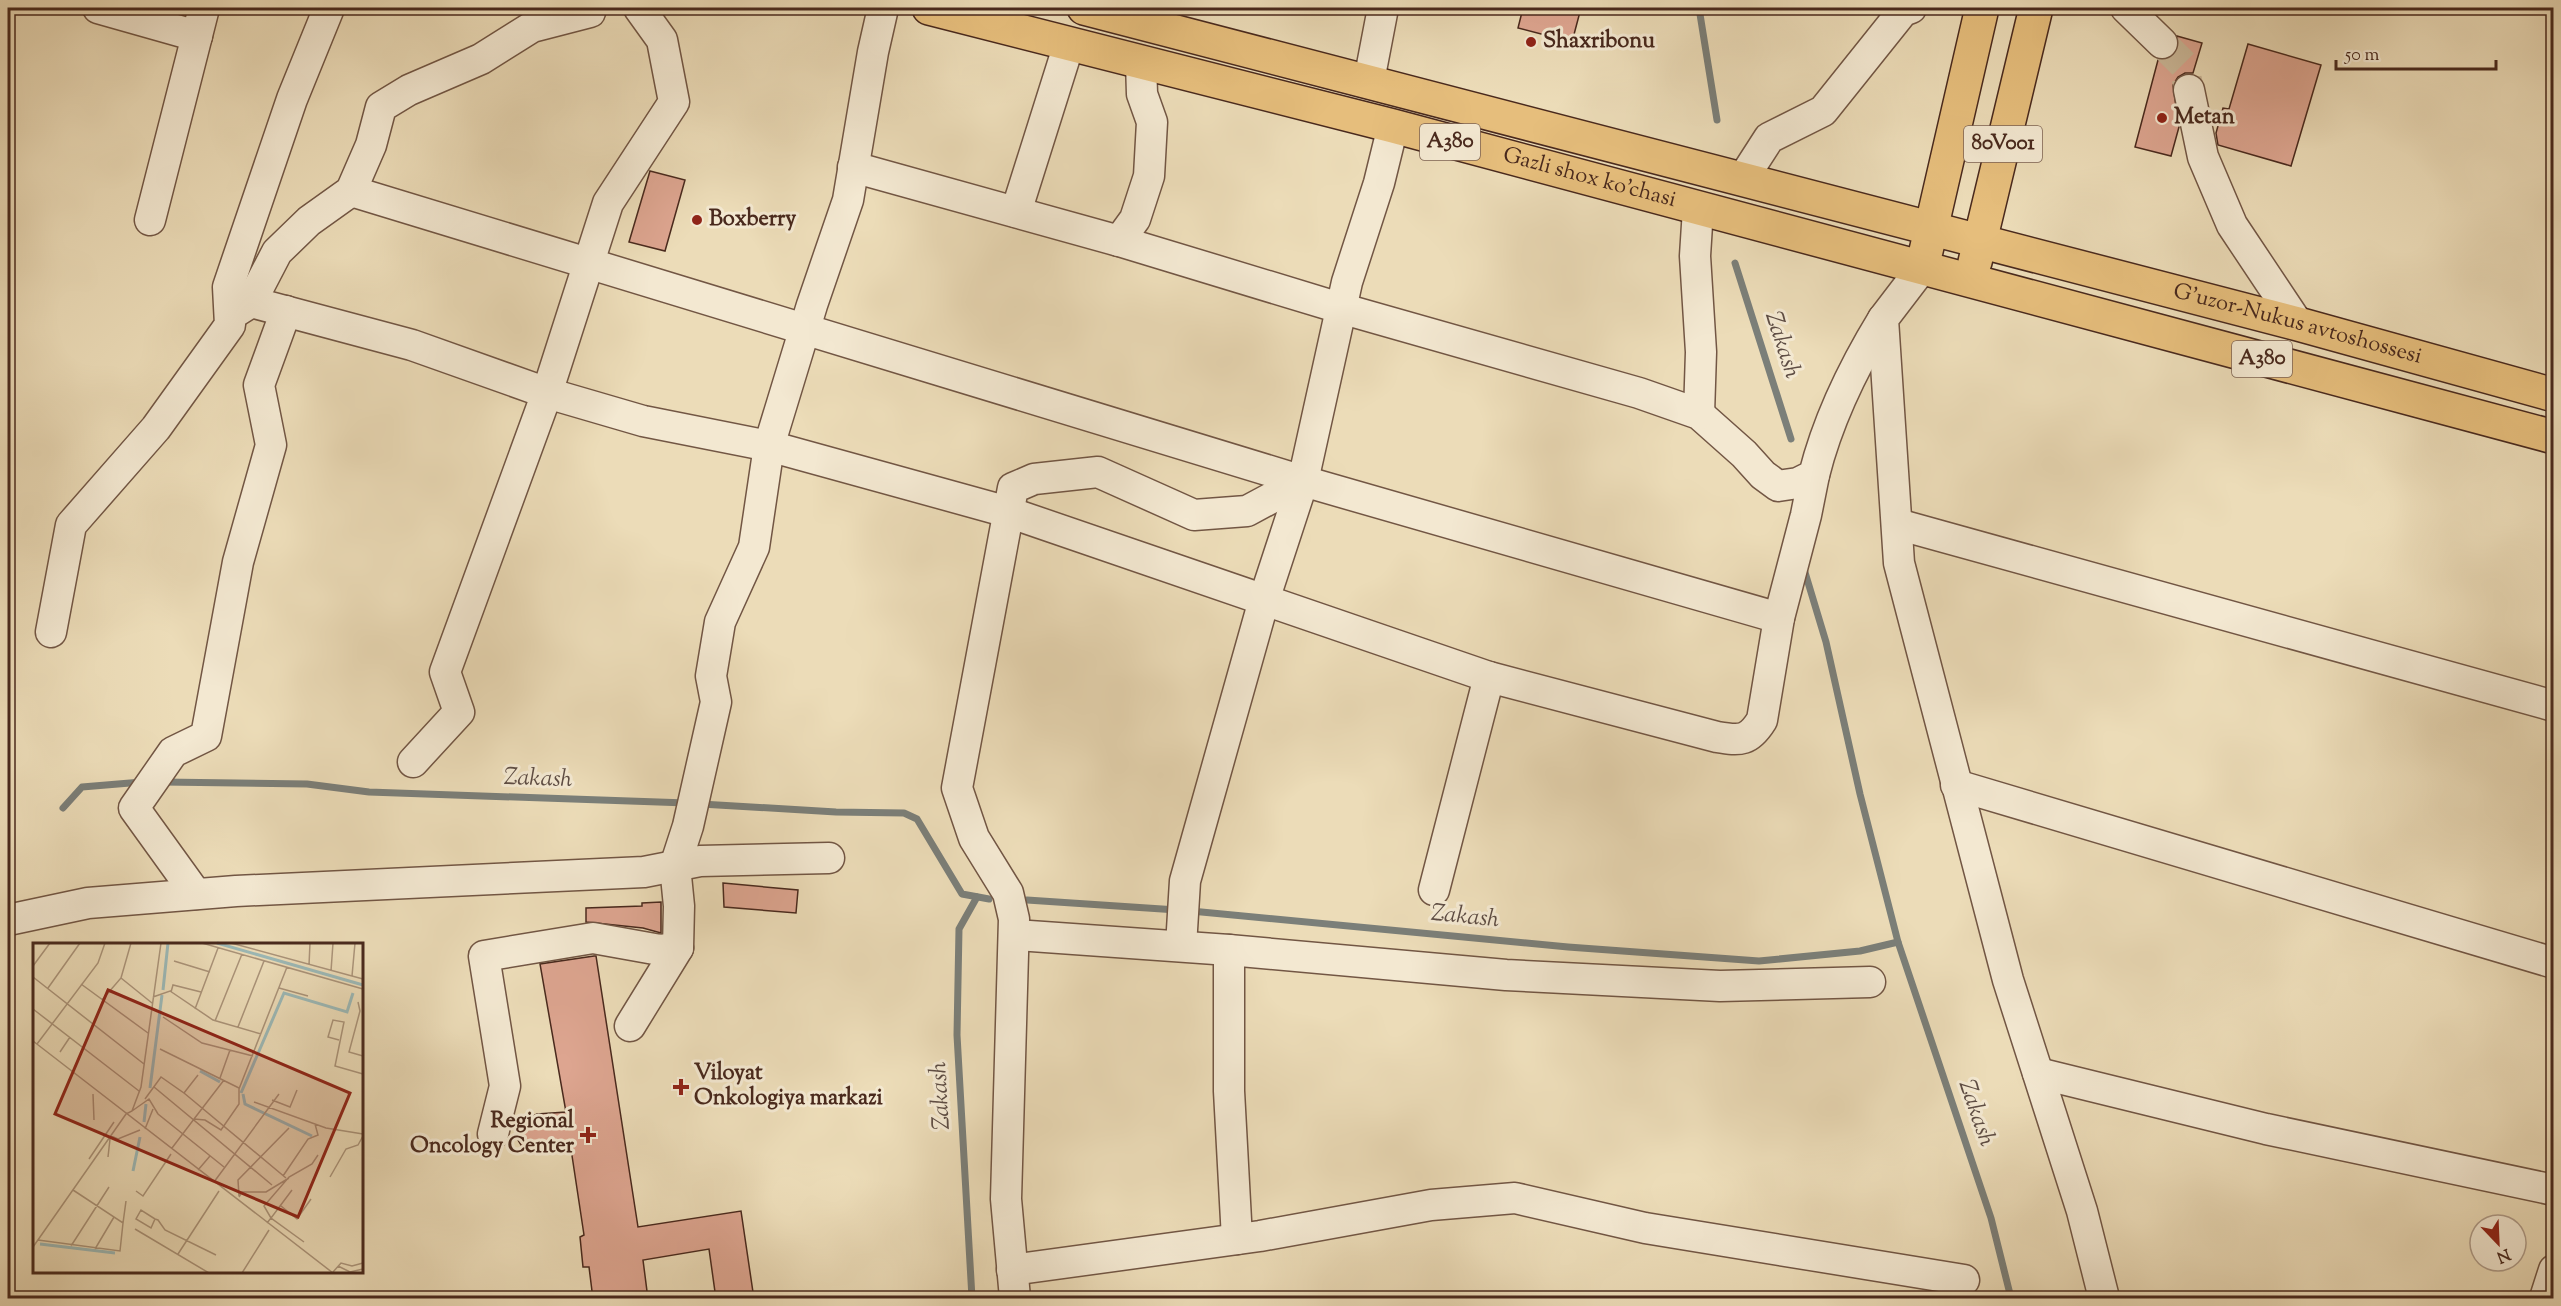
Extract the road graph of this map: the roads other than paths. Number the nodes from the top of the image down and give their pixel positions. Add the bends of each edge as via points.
1 (98, 8) edge
2 (204, 8) edge
3 (329, 8) edge
4 (591, 8) edge
5 (639, 8) edge
6 (883, 8) edge
7 (929, 8) edge
8 (1084, 8) edge
9 (1383, 8) edge
10 (1911, 8) edge
11 (2036, 8) edge
12 (2126, 8) edge
13 (1977, 9) edge
14 (197, 36) junction
15 (2162, 43) tunnel mouth
16 (1069, 44) junction
17 (1142, 62) junction
18 (1369, 81) junction
19 (2189, 90) tunnel mouth
20 (1394, 126) junction
21 (854, 167) junction
22 (1742, 180) junction
23 (351, 191) junction
24 (1698, 209) junction
25 (1016, 212) junction
26 (150, 220) dead end
27 (1932, 229) junction
28 (1119, 241) junction
29 (1980, 242) junction
30 (589, 264) junction
31 (1922, 268) junction
32 (1970, 282) junction
33 (1340, 308) junction
34 (240, 309) junction
35 (286, 311) junction
36 (1883, 319) junction
37 (2298, 324) junction
38 (804, 330) junction
39 (547, 393) junction
40 (2553, 395) edge
41 (1699, 414) junction
42 (2553, 437) edge
43 (769, 446) junction
44 (1814, 475) junction
45 (1304, 481) junction
46 (1008, 512) junction
47 (1897, 524) junction
48 (1264, 600) junction
49 (1779, 618) junction
50 (51, 632) dead end
51 (1489, 677) junction
52 (2553, 706) edge
53 (413, 762) dead end
54 (1956, 785) junction
55 (829, 858) dead end
56 (675, 866) junction
57 (1434, 890) dead end
58 (196, 894) junction
59 (8, 920) edge
60 (1015, 935) junction
61 (1181, 940) junction
62 (678, 948) junction
63 (1229, 950) junction
64 (2553, 963) edge
65 (1870, 982) dead end
66 (630, 1026) dead end
67 (2038, 1073) junction
68 (493, 1134) dead end
69 (2553, 1190) edge
70 (1237, 1239) junction
71 (2553, 1270) edge
72 (1964, 1280) dead end
73 (1013, 1284) edge
74 (2104, 1299) edge
75 (2545, 1299) edge

1 - 14 lane
2 - 14 lane
3 - 34 lane via 292,99 228,287
4 - 23 lane via 590,12 532,27 481,59 409,90 381,107 371,145
5 - 30 lane via 662,40 674,102 609,203
6 - 21 lane
7 - 16 highway, Gazli shox ko'chasi / A380
8 - 18 highway, Gazli shox ko'chasi / A380
9 - 18 lane
10 - 22 lane via 1903,11 1823,111 1769,138
11 - 29 highway, 80V001
12 - 15 lane
13 - 27 highway, 80V001
14 - 26 lane
16 - 17 highway, Gazli shox ko'chasi / A380
16 - 25 lane
17 - 20 highway, Gazli shox ko'chasi / A380
17 - 28 lane via 1142,94 1152,122 1149,176 1135,219
18 - 22 highway, Gazli shox ko'chasi / A380
19 - 37 lane via 2203,157 2232,225
20 - 24 highway, Gazli shox ko'chasi / A380
20 - 33 lane
21 - 25 lane
21 - 38 lane via 848,200
22 - 27 highway, Gazli shox ko'chasi / A380
23 - 30 lane
23 - 34 lane via 309,221 277,252
24 - 31 highway, Gazli shox ko'chasi / A380
24 - 41 lane via 1695,256 1701,352
25 - 28 lane
27 - 29 highway, A380
27 - 31 highway, 80V001
28 - 33 lane
29 - 32 highway, 80V001
29 - 37 highway, G'uzor-Nukus avtoshossesi / A380
30 - 38 lane
30 - 39 lane
31 - 32 highway, Gazli shox ko'chasi / A380
31 - 36 lane
32 - 42 highway, G'uzor-Nukus avtoshossesi / A380
33 - 41 lane via 1639,393
33 - 45 lane
34 - 35 lane
34 - 50 lane via 156,428 71,525
35 - 39 lane via 412,345
35 - 58 lane via 259,384 271,445 238,562 207,736 173,752 134,808
36 - 44 lane via 1855,365
36 - 47 lane
37 - 40 highway, G'uzor-Nukus avtoshossesi / A380
38 - 43 lane
38 - 45 lane
39 - 43 lane via 643,421
39 - 53 lane via 445,672 459,712
41 - 44 lane via 1778,486
43 - 46 lane
43 - 56 lane via 754,547 720,622 711,676 716,702
44 - 49 lane
45 - 46 lane via 1247,511 1194,515 1098,472 1077,474 1034,479 1012,488
45 - 48 lane
45 - 49 lane
46 - 48 lane
46 - 60 lane via 957,789 974,838 1008,893
47 - 52 lane
47 - 54 lane via 1899,563
48 - 51 lane
48 - 61 lane via 1185,881
49 - 51 lane via 1762,720 1753,735 1737,741
51 - 57 lane
54 - 64 lane
54 - 67 lane via 2008,980
55 - 56 lane via 700,861
56 - 58 lane via 633,872
56 - 62 lane
58 - 59 lane via 88,903
60 - 61 lane
60 - 73 lane via 1006,1199
61 - 63 lane
62 - 66 lane
62 - 68 lane via 660,950 593,938 484,956 505,1086
63 - 65 lane via 1506,975 1708,986
63 - 70 lane via 1229,1091
67 - 69 lane via 2266,1129
67 - 74 lane via 2082,1211
70 - 72 lane via 1431,1205 1515,1198 1646,1228
70 - 73 lane
71 - 75 lane

